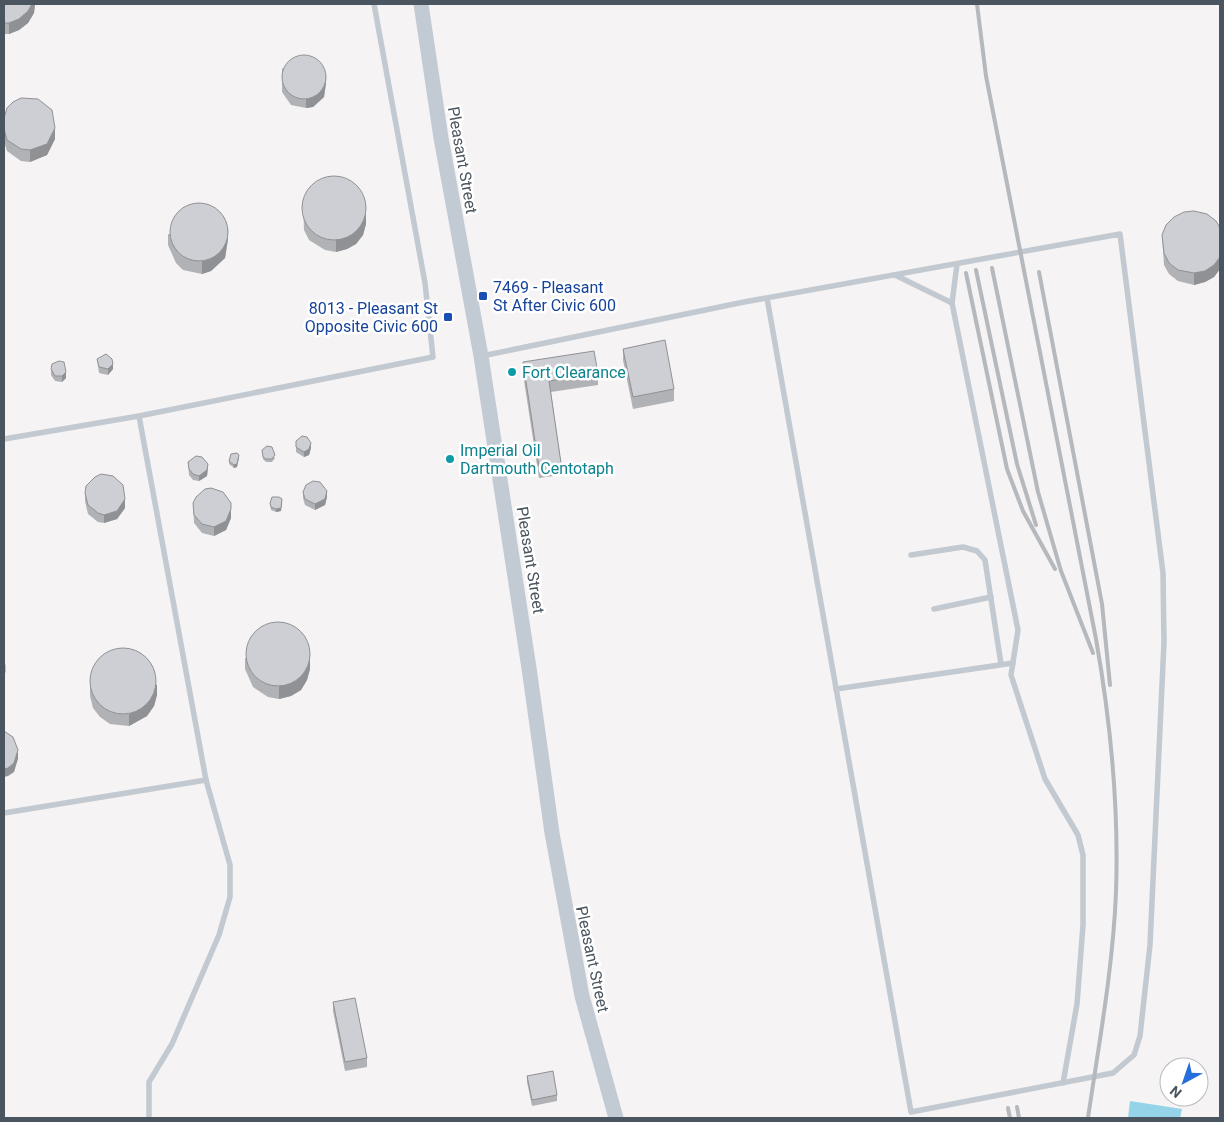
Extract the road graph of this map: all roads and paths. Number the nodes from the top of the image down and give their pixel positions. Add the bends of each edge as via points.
1 (374, 4) edge
2 (421, 4) edge
3 (957, 264) junction
4 (895, 275) junction
5 (767, 298) junction
6 (952, 303) junction
7 (482, 356) junction
8 (139, 416) junction
9 (4, 439) edge
10 (911, 555) dead end
11 (991, 598) junction
12 (934, 609) dead end
13 (1013, 663) junction
14 (1000, 664) junction
15 (836, 689) junction
16 (206, 780) junction
17 (4, 813) edge
18 (1063, 1083) junction
19 (149, 1118) edge
20 (616, 1118) edge

1 - 8 lane via 425,283 433,357
2 - 7 main road, Pleasant Street via 441,138
3 - 4 lane
3 - 6 lane
3 - 18 lane via 1120,234 1163,573 1164,642 1150,945 1140,1036 1134,1055 1113,1073
4 - 5 lane
4 - 6 lane
5 - 7 lane
5 - 15 lane
6 - 13 lane via 1018,630
7 - 20 main road, Pleasant Street via 570,942
8 - 9 lane
8 - 16 lane
10 - 11 lane via 963,547 977,551 985,560
11 - 12 lane
11 - 14 lane
13 - 14 lane
13 - 18 lane via 1011,675 1046,779 1078,834 1083,854 1083,925 1077,1004
14 - 15 lane
15 - 18 lane via 911,1112
16 - 17 lane
16 - 19 lane via 230,865 230,897 219,935 176,1035 149,1082

